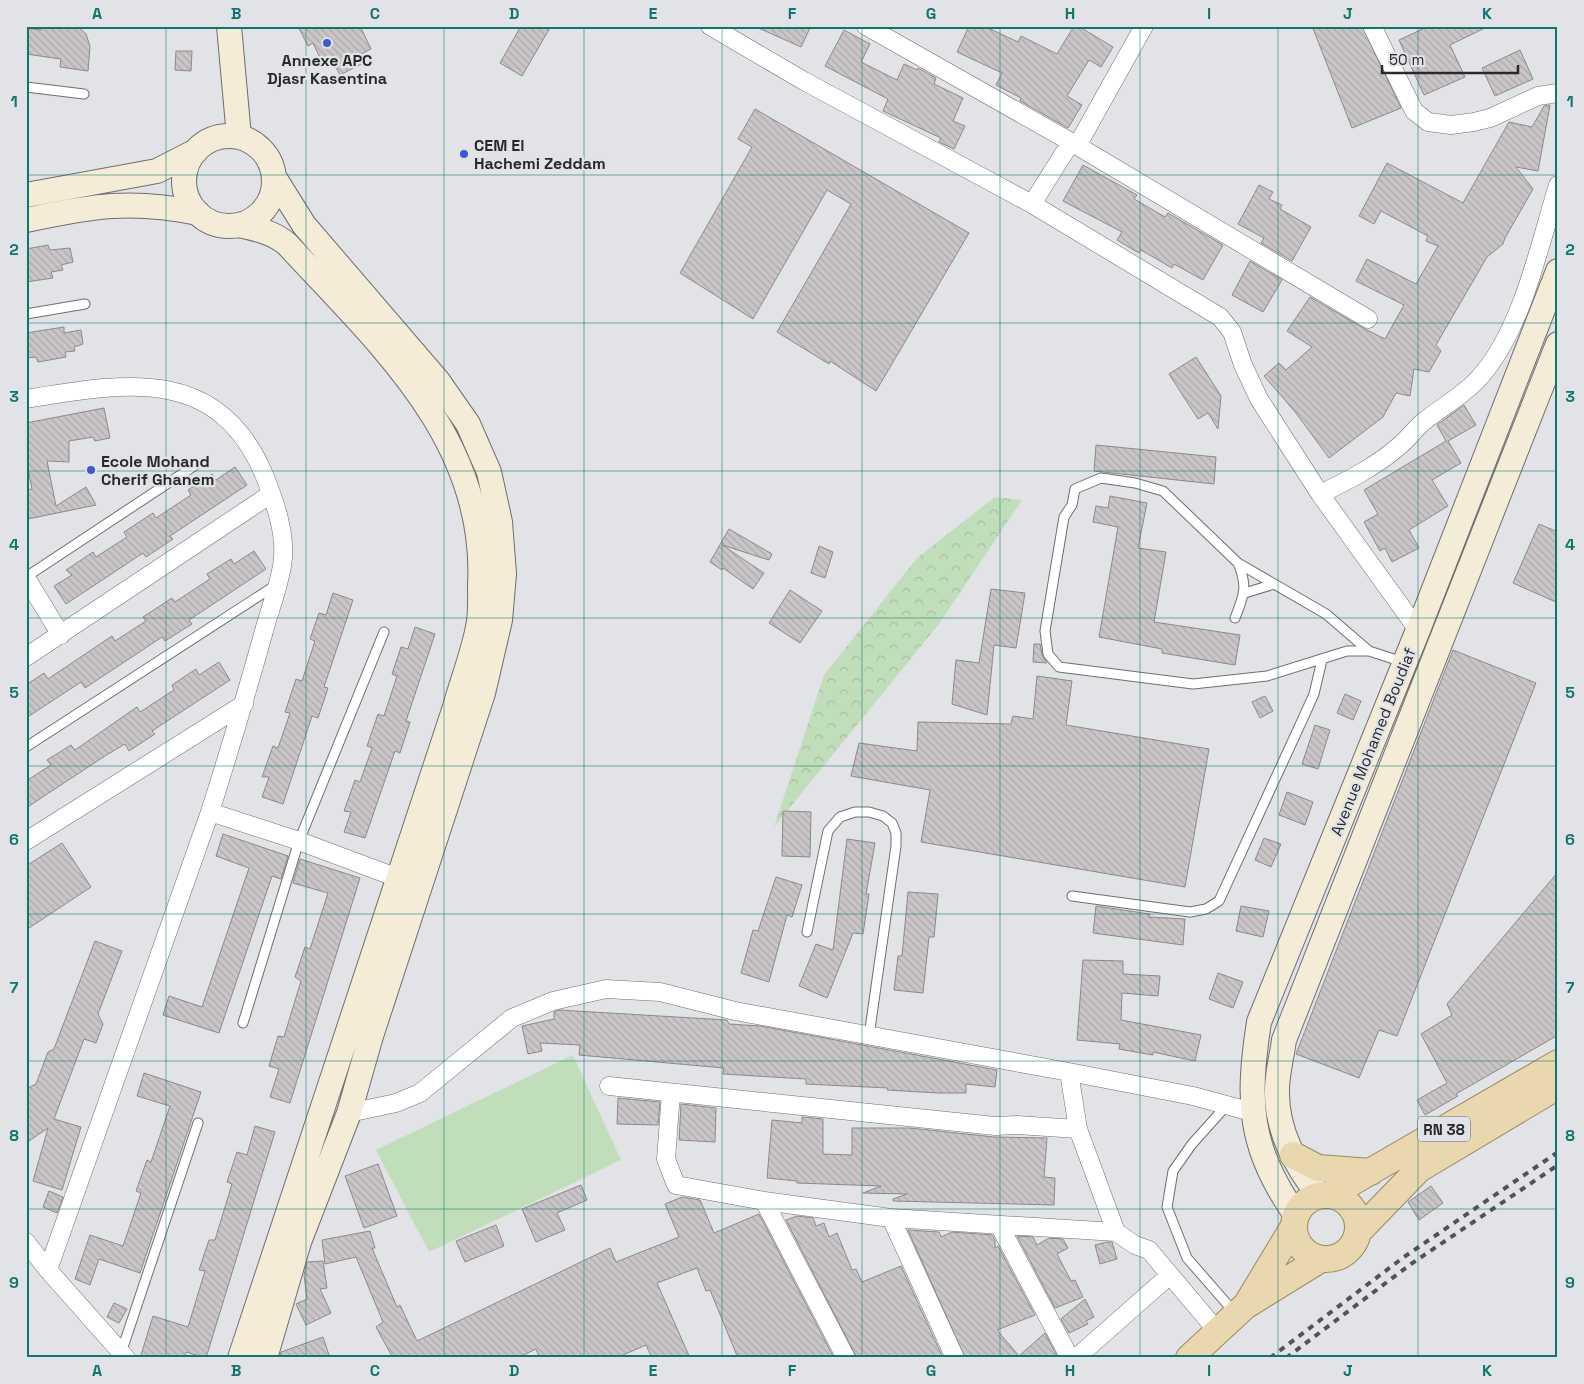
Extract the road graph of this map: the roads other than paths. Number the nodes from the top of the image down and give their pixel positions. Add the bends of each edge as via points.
1 (229, 26) edge
2 (710, 26) edge
3 (866, 26) edge
4 (1144, 26) edge
5 (1372, 26) edge
6 (26, 87) edge
7 (1558, 93) edge
8 (84, 94) dead end
9 (239, 137) junction
10 (1074, 144) junction
11 (196, 150) junction
12 (274, 177) junction
13 (1558, 185) edge
14 (26, 195) edge
15 (1032, 204) junction
16 (198, 213) junction
17 (26, 220) edge
18 (238, 225) junction
19 (1558, 271) edge
20 (85, 304) dead end
21 (26, 314) edge
22 (1368, 320) dead end
23 (1558, 344) edge
24 (26, 399) edge
25 (197, 464) dead end
26 (271, 494) junction
27 (1320, 494) junction
28 (1238, 563) junction
29 (26, 578) edge
30 (1274, 584) junction
31 (276, 585) junction
32 (1245, 593) junction
33 (1235, 618) dead end
34 (1418, 630) junction
35 (384, 632) dead end
36 (62, 635) junction
37 (1369, 651) junction
38 (26, 657) edge
39 (1322, 660) junction
40 (1405, 663) junction
41 (244, 704) junction
42 (26, 747) edge
43 (210, 812) junction
44 (26, 841) edge
45 (299, 841) junction
46 (398, 878) junction
47 (1072, 896) dead end
48 (807, 932) dead end
49 (243, 1023) dead end
50 (869, 1036) junction
51 (1558, 1064) edge
52 (1069, 1072) junction
53 (609, 1086) dead end
54 (1558, 1086) edge
55 (671, 1092) junction
56 (327, 1094) junction
57 (352, 1102) junction
58 (1228, 1106) junction
59 (1252, 1112) junction
60 (198, 1123) dead end
61 (1078, 1129) junction
62 (1293, 1155) junction
63 (1371, 1172) junction
64 (1324, 1195) junction
65 (764, 1201) junction
66 (890, 1218) junction
67 (1295, 1220) junction
68 (999, 1225) junction
69 (1116, 1232) junction
70 (1358, 1232) junction
71 (26, 1242) edge
72 (1322, 1259) junction
73 (48, 1270) junction
74 (1170, 1275) junction
75 (1233, 1317) junction
76 (124, 1355) edge
77 (240, 1358) edge
78 (264, 1358) edge
79 (846, 1358) edge
80 (955, 1358) edge
81 (1070, 1358) edge
82 (1076, 1358) edge
83 (1189, 1358) edge

1 - 9 main road
2 - 15 street via 804,81
3 - 10 street
4 - 10 street
5 - 7 street via 1414,111 1428,122 1451,125 1474,122 1538,96
6 - 8 lane
9 - 11 main road via 216,138
9 - 12 main road via 263,151 271,163
10 - 15 street
10 - 22 street
11 - 14 main road via 157,171
11 - 16 main road via 188,162 185,189 189,202
12 - 18 main road via 273,193 266,208 254,219
12 - 57 main road via 304,225 438,381 468,424 488,472 500,522 504,574 500,620 483,693
13 - 27 street via 1525,293 1508,335 1486,370 1466,391 1417,427 1398,448 1356,477
15 - 27 street via 1220,317 1232,332 1259,399
16 - 17 main road via 148,204 118,204
16 - 18 main road via 209,221
18 - 46 main road via 278,236 400,367 433,413 459,461 475,511 482,564 478,626 455,707
19 - 34 main road, Avenue Mohamed Boudiaf
20 - 21 lane
23 - 62 main road, Avenue Mohamed Boudiaf via 1284,1040 1276,1089 1281,1128
24 - 26 street via 131,386 158,387 187,395 214,408 235,428 258,459
25 - 29 lane
26 - 31 street via 281,528 283,558
26 - 36 street
27 - 34 street
28 - 30 lane
28 - 32 lane via 1245,578
28 - 39 lane via 1163,491 1101,478 1075,489 1072,505 1064,517 1057,555 1045,631 1048,654 1059,667 1193,684 1267,676
29 - 36 street
30 - 32 lane
30 - 37 lane via 1326,614
31 - 41 street
31 - 42 lane
32 - 33 lane
34 - 40 main road, Avenue Mohamed Boudiaf
35 - 45 lane
36 - 38 street
37 - 39 lane via 1347,651
37 - 40 lane
39 - 47 lane via 1314,694 1220,901 1206,909 1190,912
40 - 59 main road, Avenue Mohamed Boudiaf via 1259,1022 1253,1060
41 - 43 street
41 - 44 street
43 - 45 street
43 - 73 street
45 - 46 street
45 - 49 lane
46 - 56 main road
48 - 50 lane via 828,831 840,817 855,812 882,816 896,832 896,846
50 - 52 street
50 - 57 street via 735,1011 660,992 606,989 553,1000 512,1018 420,1093 396,1103
51 - 63 main road, RN 38
52 - 58 street
52 - 61 street
53 - 55 street
54 - 70 main road, RN 38 via 1419,1169
55 - 61 street via 996,1126
55 - 65 street via 666,1159 676,1185
56 - 57 main road via 332,1111
56 - 77 main road
57 - 78 main road via 299,1242
58 - 59 street
58 - 75 lane via 1192,1144 1173,1171 1167,1207 1187,1258
59 - 67 main road, Avenue Mohamed Boudiaf via 1264,1157
60 - 76 lane
61 - 69 street
62 - 63 main road via 1318,1168
62 - 64 main road, Avenue Mohamed Boudiaf via 1300,1170
63 - 64 main road, RN 38
64 - 67 main road, RN 38 via 1301,1206
64 - 70 main road via 1340,1198 1352,1208
65 - 66 street
65 - 79 street
66 - 68 street
66 - 80 street
67 - 72 main road via 1295,1236 1301,1247
67 - 75 main road, RN 38
68 - 69 street
68 - 81 street
69 - 74 street via 1148,1250
70 - 72 main road, RN 38 via 1345,1253
71 - 73 street
72 - 75 main road, RN 38
73 - 76 street
74 - 75 street
74 - 82 street
75 - 83 main road, RN 38

